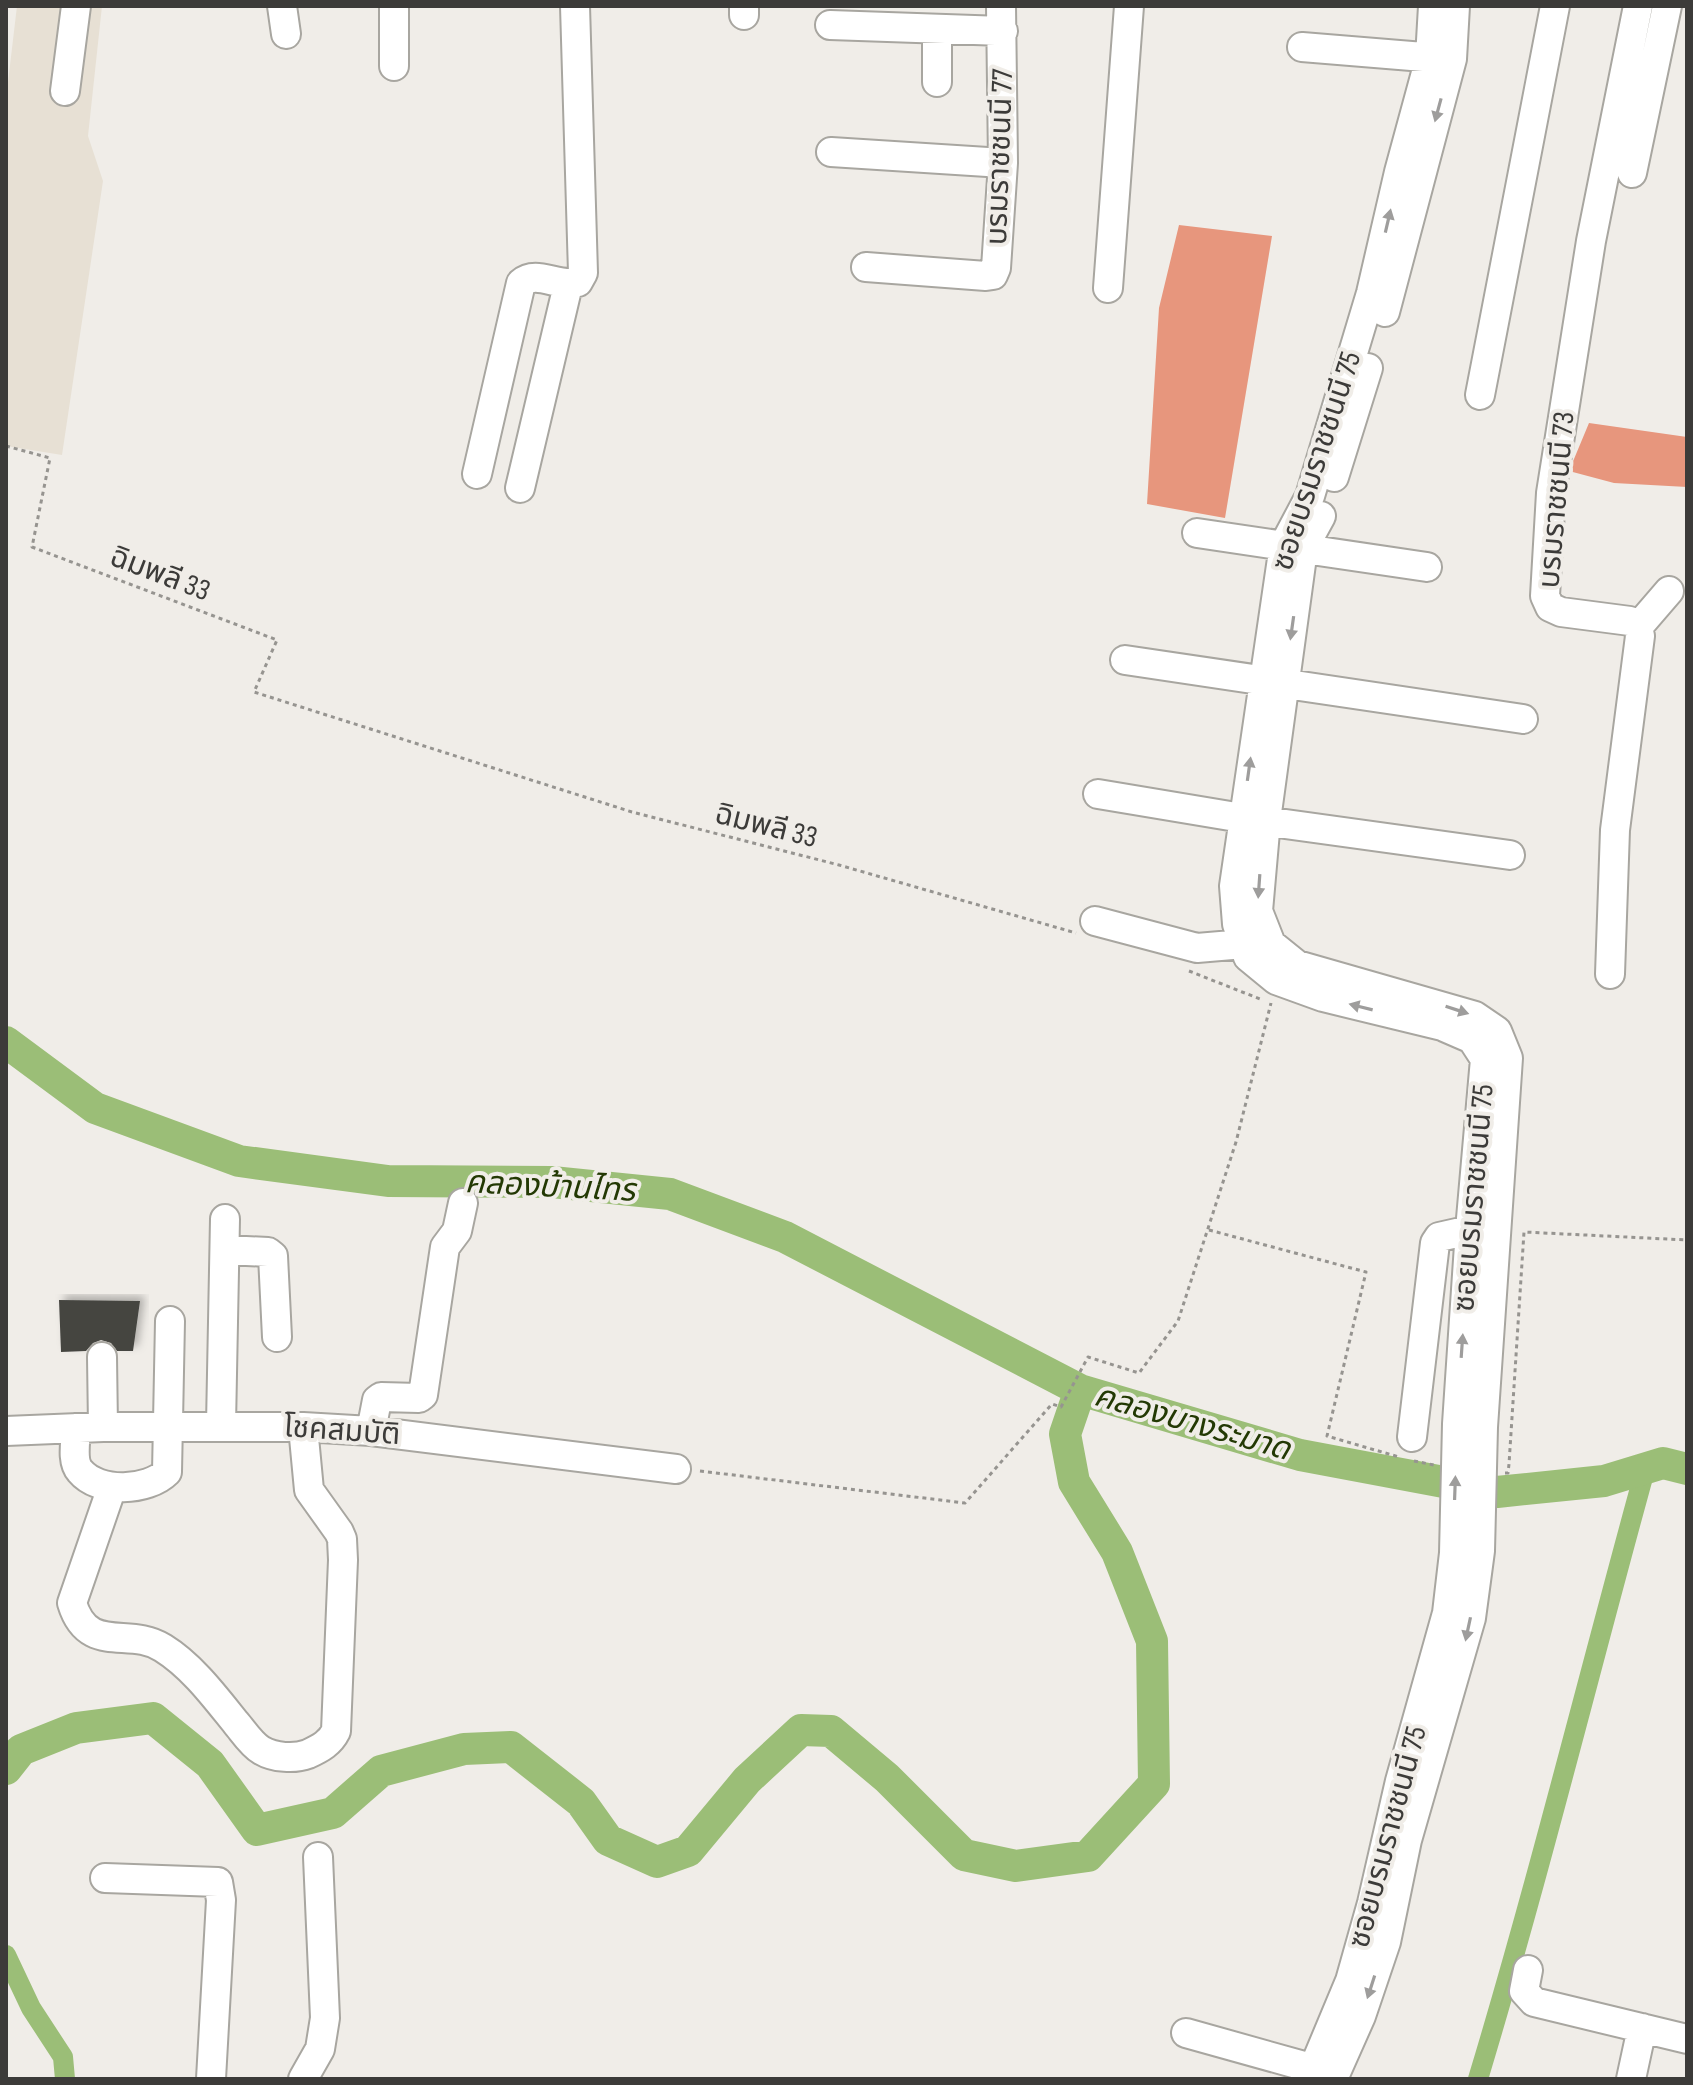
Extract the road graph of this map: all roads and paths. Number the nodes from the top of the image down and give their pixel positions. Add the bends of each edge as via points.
1 (76, 6) edge
2 (282, 6) edge
3 (394, 6) edge
4 (575, 6) edge
5 (1129, 6) edge
6 (1433, 6) edge
7 (1455, 6) edge
8 (1555, 6) edge
9 (1638, 6) edge
10 (1667, 6) edge
11 (1002, 18) edge
12 (830, 25) dead end
13 (937, 29) junction
14 (286, 34) dead end
15 (1302, 47) dead end
16 (1441, 58) junction
17 (394, 66) dead end
18 (937, 82) dead end
19 (65, 91) dead end
20 (831, 152) dead end
21 (1003, 163) junction
22 (1632, 173) dead end
23 (866, 267) dead end
24 (568, 285) junction
25 (1108, 288) dead end
26 (1480, 395) dead end
27 (6, 446) edge
28 (477, 474) dead end
29 (520, 488) dead end
30 (1197, 533) dead end
31 (1294, 547) junction
32 (1427, 567) dead end
33 (1669, 591) dead end
34 (1638, 627) junction
35 (1125, 660) dead end
36 (1273, 681) junction
37 (1523, 719) dead end
38 (1098, 794) dead end
39 (1254, 819) junction
40 (1510, 855) dead end
41 (1088, 928) joint
42 (1244, 944) junction
43 (1185, 970) dead end
44 (1610, 974) dead end
45 (463, 1203) dead end
46 (225, 1219) dead end
47 (1484, 1232) junction
48 (226, 1250) junction
49 (170, 1321) dead end
50 (277, 1337) dead end
51 (102, 1357) dead end
52 (221, 1425) junction
53 (90, 1427) junction
54 (169, 1427) junction
55 (303, 1427) junction
56 (6, 1431) edge
57 (371, 1431) junction
58 (1412, 1437) dead end
59 (676, 1469) joint
60 (112, 1487) junction
61 (318, 1857) dead end
62 (105, 1878) dead end
63 (1528, 1970) dead end
64 (1642, 2028) junction
65 (1186, 2033) dead end
66 (1687, 2039) edge
67 (1328, 2076) edge
68 (211, 2079) edge
69 (303, 2079) edge
70 (1631, 2079) edge

1 - 19 street
2 - 14 street
3 - 17 street
4 - 24 street via 584,264 578,282
5 - 25 street
6 - 16 street, ซอยบรมราชชนนี 75
7 - 16 street, ซอยบรมราชชนนี 75
8 - 26 street
9 - 34 street, บรมราชชนนี 73 via 1588,256 1551,493 1545,596 1550,607 1561,612 1630,621
10 - 22 street
11 - 13 street
11 - 21 street, บรมราชชนนี 77
12 - 13 street
13 - 18 street
15 - 16 street
16 - 31 street, ซอยบรมราชชนนี 75 via 1399,172 1371,293
20 - 21 street
21 - 23 street, บรมราชชนนี 77 via 993,275
24 - 28 street via 535,276 521,283
24 - 29 street
27 - 41 path, ฉิมพลี 33 via 50,458 32,547 277,640 254,692 632,812
30 - 31 street
31 - 32 street
31 - 36 street, ซอยบรมราชชนนี 75
33 - 34 street
34 - 44 street via 1615,830
35 - 36 street
36 - 37 street
36 - 39 street, ซอยบรมราชชนนี 75
38 - 39 street
39 - 40 street
39 - 42 street, ซอยบรมราชชนนี 75 via 1234,886
39 -> 47 street, ซอยบรมราชชนนี 75 via 1258,911 1271,944 1297,965 1445,1006 1497,1031 1508,1058
41 - 42 street via 1197,948
47 -> 42 street, ซอยบรมราชชนนี 75 via 1485,1059 1472,1039 1276,980 1248,957
43 - 59 path via 1273,1004 1236,1142 1178,1321 1139,1373 1088,1357 1061,1407 1052,1404 965,1503
45 - 57 street via 457,1231 445,1247 423,1395 381,1397
46 - 48 street
47 - 58 street via 1439,1237 1434,1247
47 - 67 street, ซอยบรมราชชนนี 75 via 1470,1425 1467,1636 1407,1840 1386,1942 1361,2016
48 - 50 street via 273,1256
48 - 52 street
49 - 54 street
51 - 53 street
52 - 54 street, โชคสมบัติ
52 - 55 street, โชคสมบัติ
53 - 54 street, โชคสมบัติ
53 - 56 street, โชคสมบัติ
53 - 60 street via 75,1462 79,1471
54 - 60 street via 167,1472 146,1485
55 - 57 street, โชคสมบัติ
55 - 60 street via 309,1490 339,1532 343,1560 336,1731 319,1749 298,1758 259,1749 205,1686 154,1642 100,1637 81,1625 72,1603
57 - 59 street, โชคสมบัติ
61 - 69 street via 325,2018 320,2049
62 - 68 street via 218,1882
63 - 64 street via 1524,1991 1534,2002
64 - 66 street
64 - 70 street
65 - 67 street

